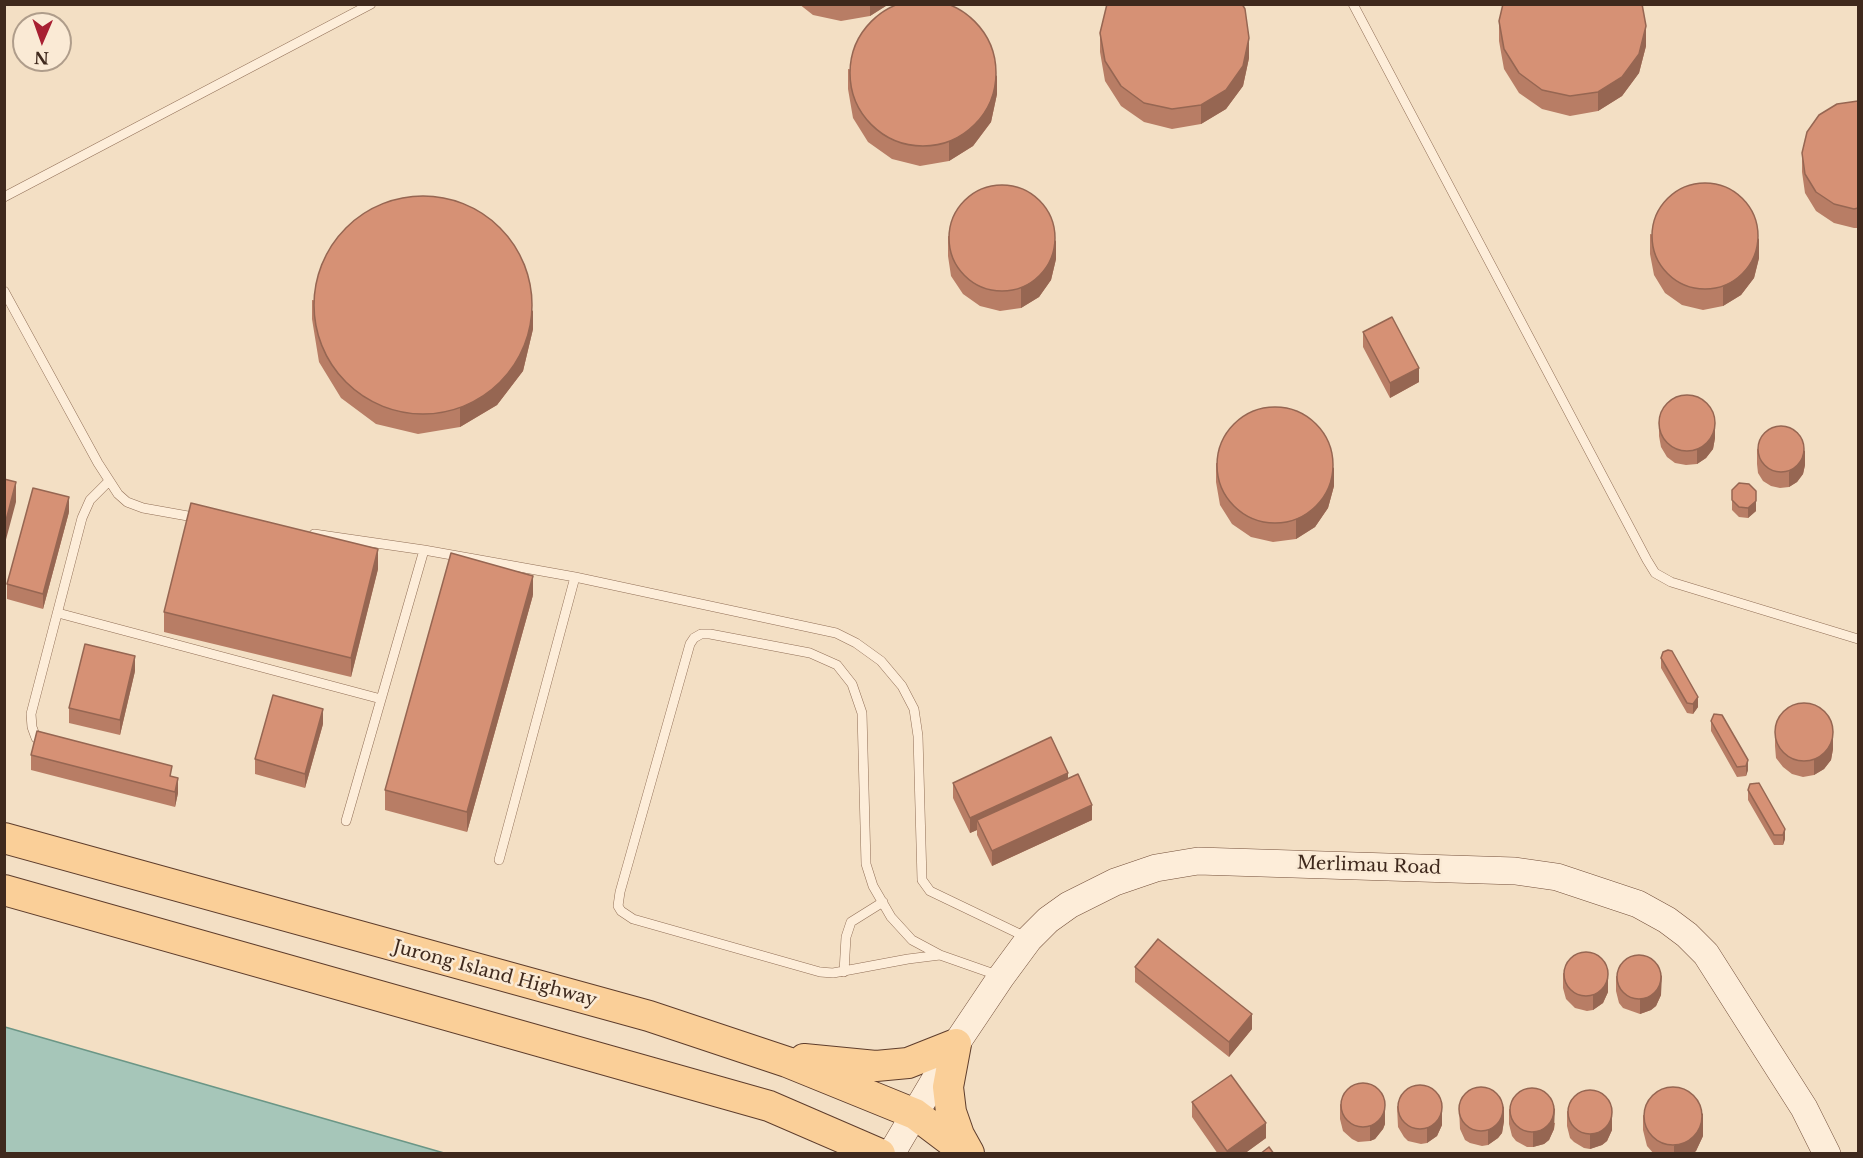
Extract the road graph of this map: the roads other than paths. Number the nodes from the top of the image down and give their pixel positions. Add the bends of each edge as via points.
1 (371, 4) edge
2 (1353, 4) edge
3 (4, 197) edge
4 (4, 291) edge
5 (109, 481) junction
6 (205, 519) edge
7 (309, 534) edge
8 (424, 550) junction
9 (574, 577) junction
10 (57, 613) junction
11 (1858, 639) edge
12 (381, 699) junction
13 (36, 738) edge
14 (345, 821) dead end
15 (4, 838) edge
16 (499, 860) dead end
17 (4, 890) edge
18 (883, 902) junction
19 (1029, 939) junction
20 (940, 956) junction
21 (844, 972) junction
22 (1001, 977) junction
23 (956, 1044) junction
24 (766, 1055) junction
25 (805, 1069) junction
26 (789, 1114) junction
27 (915, 1114) junction
28 (1818, 1147) edge
29 (880, 1154) edge
30 (891, 1154) edge
31 (969, 1154) edge

1 - 3 lane
2 - 11 lane via 1655,573 1671,582
4 - 5 lane
5 - 6 lane via 127,502
5 - 10 lane via 90,500 82,518
7 - 8 lane
8 - 9 lane
8 - 12 lane
9 - 16 lane
9 - 19 lane via 836,633 881,661 903,686 914,710 922,880 930,891
10 - 12 lane
10 - 13 lane via 31,714
12 - 14 lane
15 - 24 main road, Jurong Island Highway via 649,1016
17 - 26 main road
18 - 20 lane via 912,940
18 - 21 lane via 851,922
18 - 21 lane via 866,864 862,712 852,684 837,665 810,653 710,634 694,638 618,906 633,919 820,972
19 - 22 street, Merlimau Road
19 - 28 street, Merlimau Road via 1069,905 1115,882 1156,868 1198,861 1515,870 1557,877 1638,904 1667,920 1706,954 1804,1108
20 - 21 lane
20 - 22 lane
22 - 23 street, Merlimau Road
23 - 24 main road via 908,1063 876,1066
23 - 27 street, Merlimau Road
23 - 31 main road via 948,1087 951,1112
24 - 25 main road, Jurong Island Highway
25 - 26 main road via 812,1085 809,1104
25 - 27 main road, Jurong Island Highway
26 - 29 main road
27 - 30 street, Merlimau Road
27 - 31 main road, Jurong Island Highway

